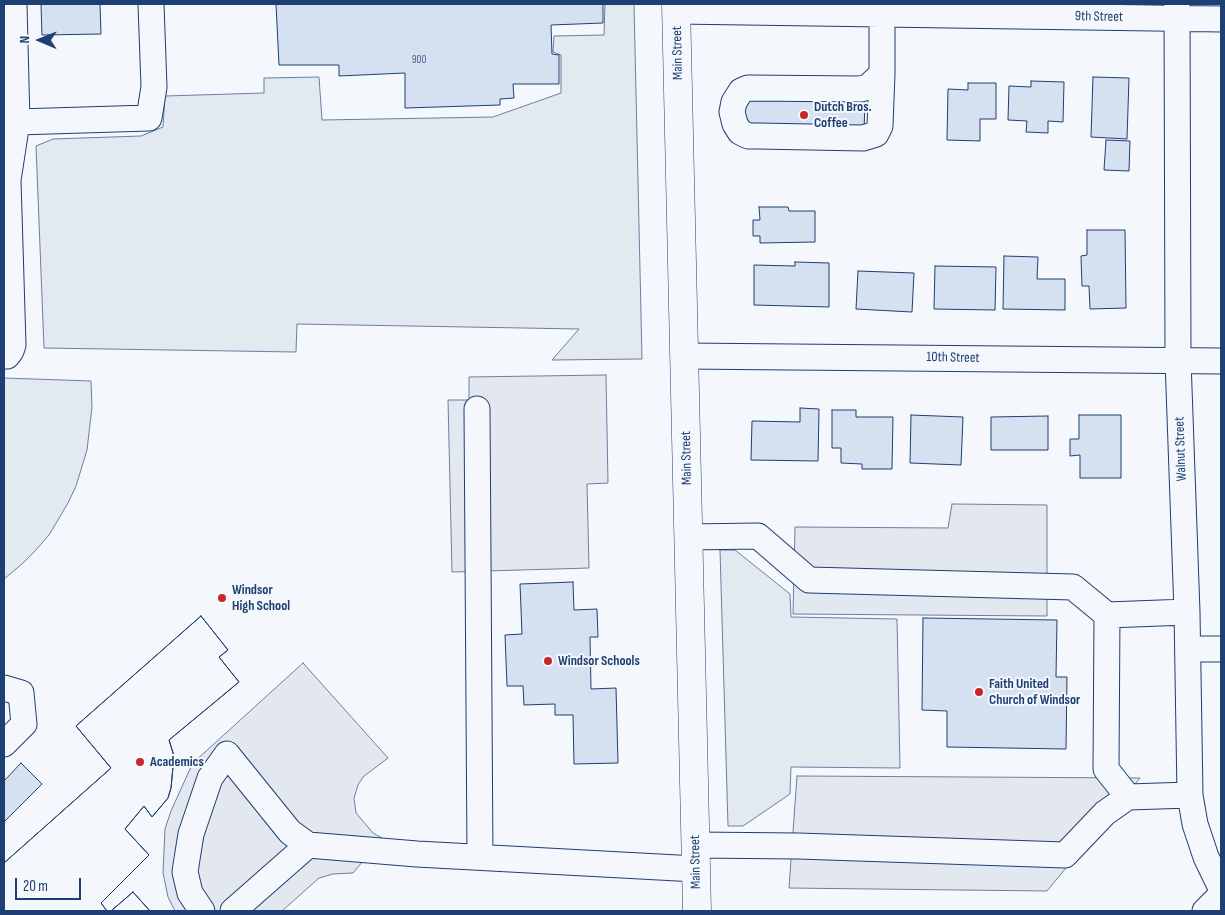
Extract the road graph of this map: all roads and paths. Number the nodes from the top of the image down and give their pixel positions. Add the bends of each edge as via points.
1 (14, 4) edge
2 (151, 4) edge
3 (677, 7) edge
4 (932, 9) edge
5 (1177, 11) edge
6 (882, 13) junction
7 (1221, 19) edge
8 (882, 74) junction
9 (17, 122) junction
10 (4, 356) edge
11 (684, 356) junction
12 (1178, 360) junction
13 (1221, 361) edge
14 (477, 409) dead end
15 (688, 537) junction
16 (1187, 612) junction
17 (1107, 615) junction
18 (1188, 649) junction
19 (1221, 649) edge
20 (4, 688) edge
21 (4, 744) edge
22 (1190, 795) junction
23 (1128, 797) junction
24 (308, 845) junction
25 (696, 857) junction
26 (480, 858) junction
27 (1221, 888) edge
28 (1221, 895) edge
29 (202, 911) edge
30 (233, 911) edge
31 (697, 911) edge
32 (1205, 911) edge

1 - 9 street
2 - 9 street via 154,87 149,118
3 - 6 street, 9th Street
3 - 11 main road, Main Street
4 - 5 street, 9th Street
4 - 6 street, 9th Street
5 - 7 street, 9th Street
5 - 12 street, Walnut Street
6 - 8 street
8 - 8 street via 868,87 860,89 748,88 741,91 734,102 735,124 748,136 872,136 880,126
9 - 10 street via 8,180 13,345
11 - 12 street, 10th Street
11 - 15 main road, Main Street
12 - 13 street, 10th Street
12 - 16 street, Walnut Street
14 - 26 street
15 - 17 street via 758,536 809,580 1073,587
15 - 25 main road, Main Street
16 - 17 street
16 - 18 street, Walnut Street
17 - 23 street via 1106,769
18 - 19 street
18 - 22 street, Walnut Street
20 - 21 street via 21,693 24,724
22 - 23 street
22 - 27 street, Walnut Street via 1195,824
23 - 25 street via 1105,813 1065,855 798,846
24 - 26 street
24 - 29 street via 290,832 227,754 210,778 191,834 184,872 190,892
24 - 30 street
25 - 26 street
25 - 31 main road, Main Street
28 - 32 street

